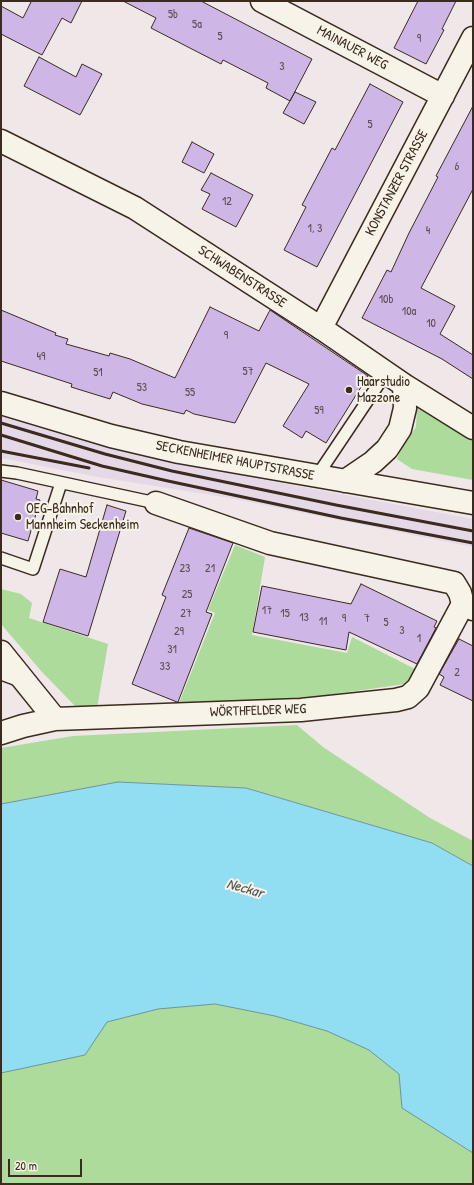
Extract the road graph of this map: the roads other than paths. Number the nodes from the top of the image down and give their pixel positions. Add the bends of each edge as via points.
1 (262, 1) edge
2 (473, 38) edge
3 (443, 96) junction
4 (1, 142) edge
5 (321, 328) junction
6 (386, 373) junction
7 (404, 385) junction
8 (1, 403) edge
9 (473, 428) edge
10 (1, 471) edge
11 (317, 476) junction
12 (345, 481) junction
13 (61, 483) junction
14 (156, 503) joint
15 (473, 503) edge
16 (1, 558) edge
17 (468, 607) edge
18 (1, 652) edge
19 (1, 674) edge
20 (28, 684) junction
21 (55, 719) junction
22 (1, 733) edge

1 - 3 street, MAINAUER WEG
2 - 3 street, KONSTANZER STRASSE
3 - 5 street, KONSTANZER STRASSE
4 - 5 street, SCHWABENSTRASSE via 135,208
5 - 6 street, SCHWABENSTRASSE
6 - 7 street, SCHWABENSTRASSE
6 - 11 lane
7 - 9 street, SCHWABENSTRASSE
7 - 12 street via 405,408 400,429 388,449
8 - 11 street, SECKENHEIMER HAUPTSTRASSE via 111,436 171,450
10 - 13 lane
11 - 12 street, SECKENHEIMER HAUPTSTRASSE
12 - 15 street, SECKENHEIMER HAUPTSTRASSE
13 - 14 lane
13 - 16 lane via 33,569
14 - 17 street, WÖRTHFELDER WEG via 270,543 454,583
17 - 21 street, WÖRTHFELDER WEG via 418,688 408,697 301,710
18 - 20 street
19 - 20 lane
20 - 21 street
21 - 22 street, WÖRTHFELDER WEG

